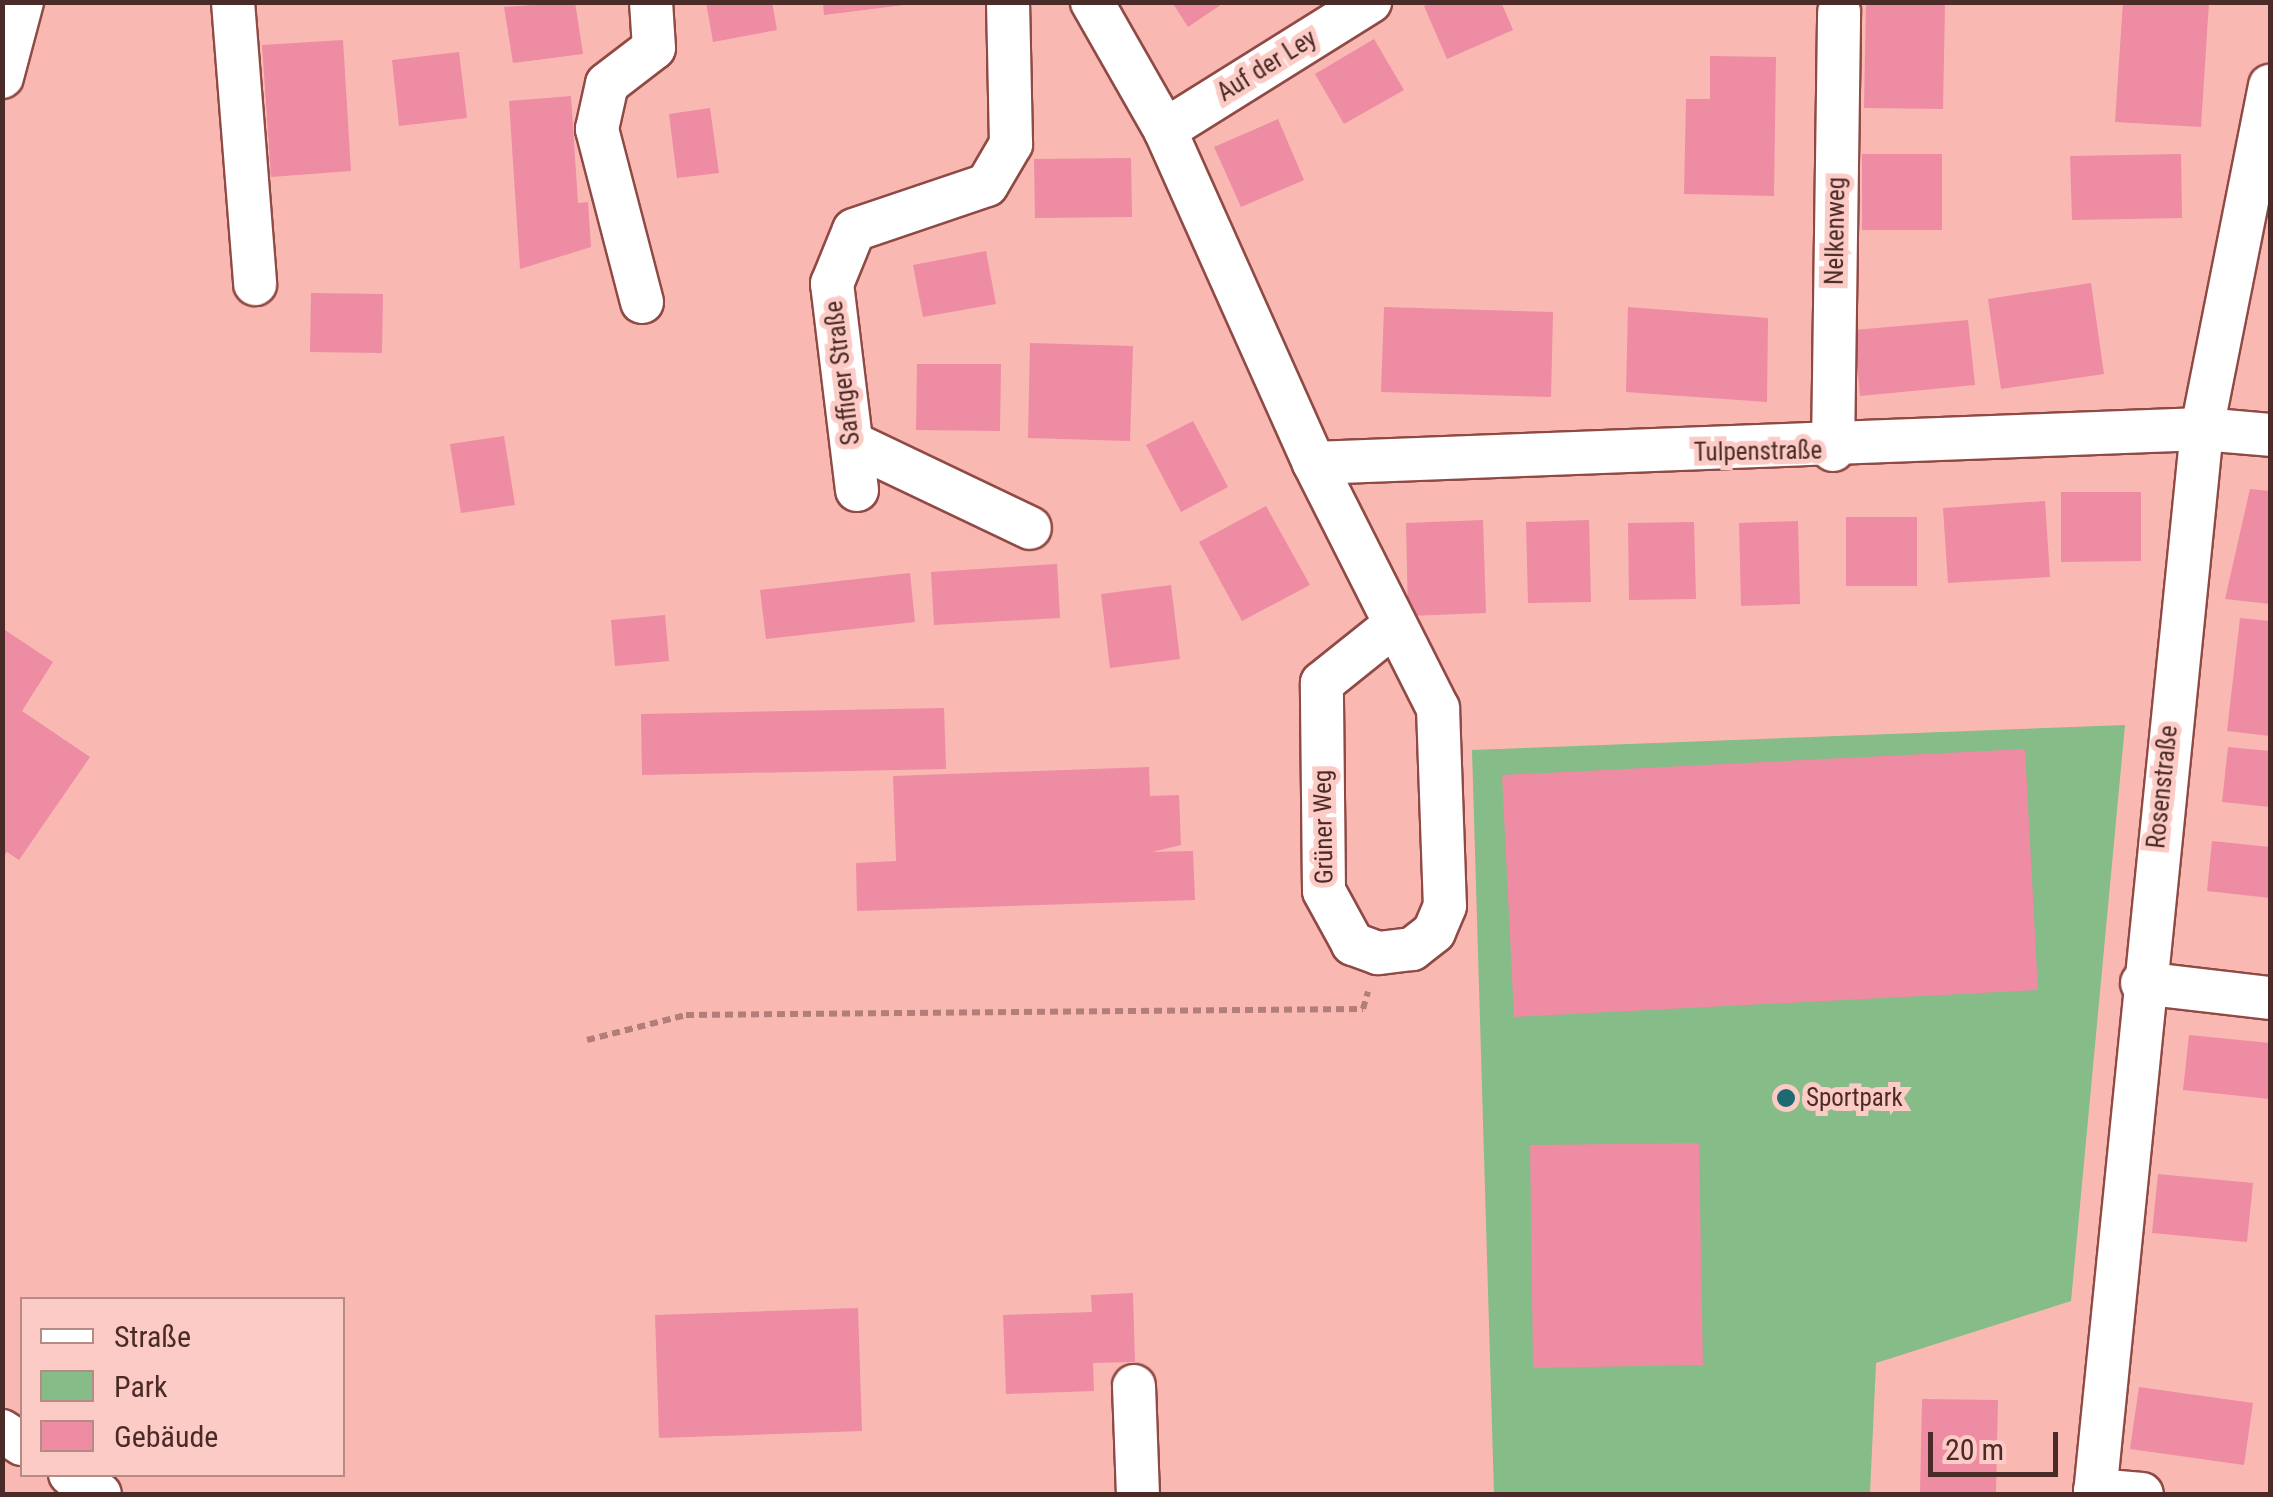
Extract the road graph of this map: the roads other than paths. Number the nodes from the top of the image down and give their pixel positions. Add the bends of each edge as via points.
1 (22, 2) edge
2 (234, 2) edge
3 (651, 2) edge
4 (1008, 2) edge
5 (1092, 2) edge
6 (1370, 2) edge
7 (1839, 12) dead end
8 (2, 77) edge
9 (2270, 86) edge
10 (1165, 130) junction
11 (255, 284) dead end
12 (642, 302) dead end
13 (2202, 429) junction
14 (2270, 435) edge
15 (852, 444) junction
16 (1833, 450) junction
17 (1314, 463) junction
18 (857, 490) dead end
19 (1030, 528) dead end
20 (1392, 627) junction
21 (2142, 983) junction
22 (2270, 998) edge
23 (1134, 1386) dead end
24 (74, 1477) edge
25 (2095, 1492) edge
26 (100, 1494) edge
27 (1138, 1494) edge
28 (2142, 1494) edge

1 - 8 street
2 - 11 street
3 - 12 street via 654,48 608,84 597,129
4 - 15 street, Saffiger Straße via 1011,144 987,185 854,230 832,284
5 - 10 street
6 - 10 street, Auf der Ley
7 - 16 street, Nelkenweg
9 - 13 street, Rosenstraße
10 - 17 street
13 - 14 street, Tulpenstraße
13 - 16 street, Tulpenstraße
13 - 21 street, Rosenstraße
15 - 18 street, Saffiger Straße
15 - 19 street
16 - 17 street, Tulpenstraße
17 - 20 street
20 - 20 street, Grüner Weg via 1438,708 1446,906 1434,932 1412,949 1378,952 1353,944 1324,891 1322,683
21 - 22 street
21 - 25 street, Rosenstraße
23 - 27 street
24 - 26 street
25 - 28 street

